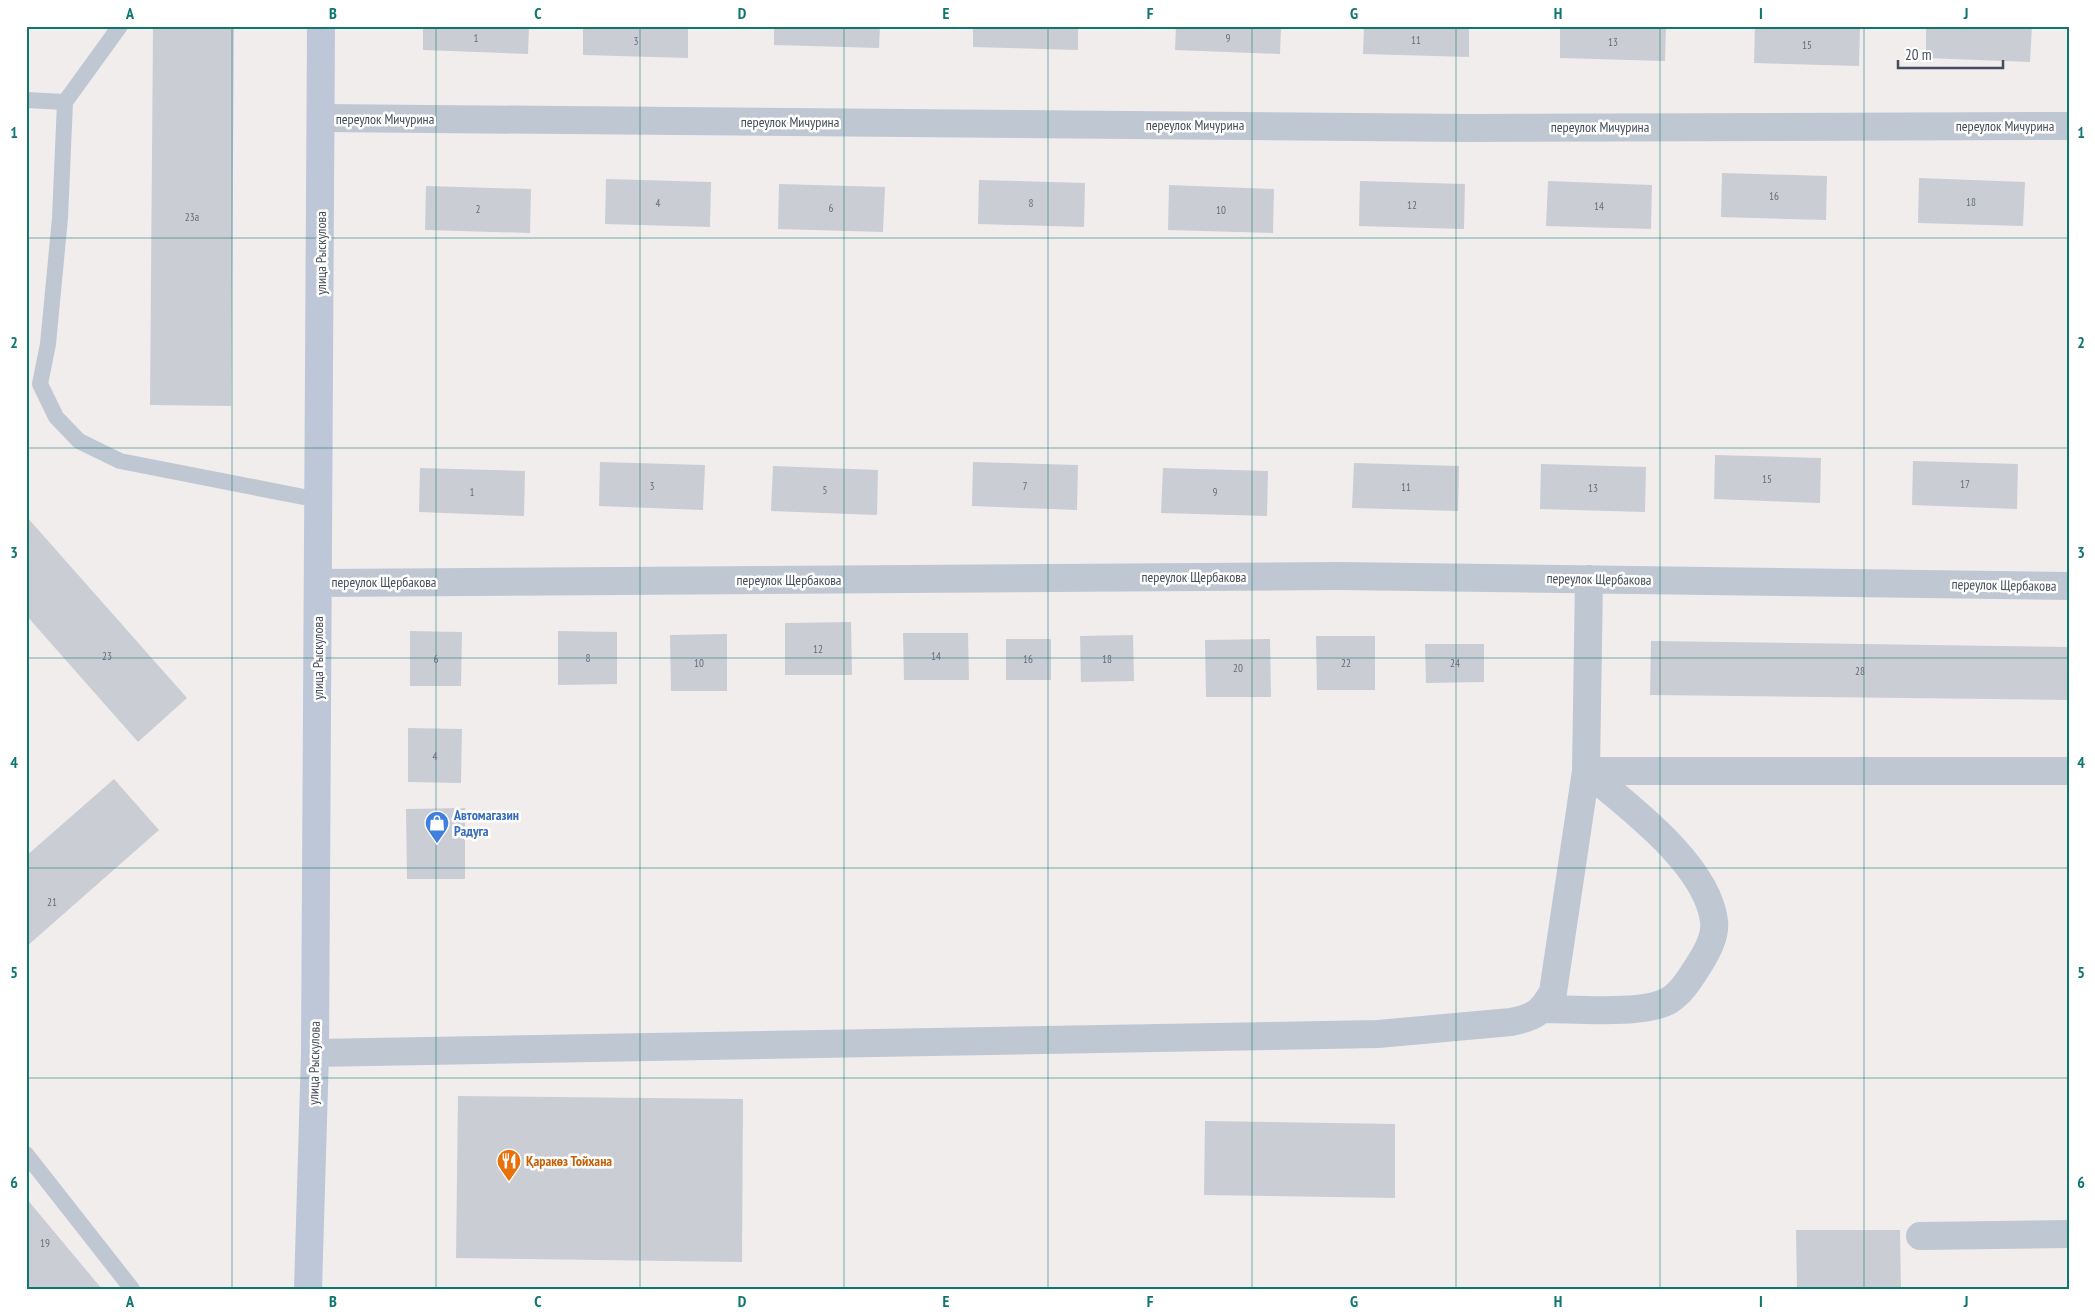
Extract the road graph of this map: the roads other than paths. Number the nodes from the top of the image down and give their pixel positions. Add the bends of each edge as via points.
1 (120, 26) edge
2 (321, 26) edge
3 (26, 100) edge
4 (65, 102) junction
5 (322, 118) junction
6 (2069, 126) edge
7 (33, 384) edge
8 (319, 500) junction
9 (1589, 579) junction
10 (318, 583) junction
11 (2069, 586) edge
12 (1586, 771) junction
13 (2069, 771) edge
14 (1544, 1009) junction
15 (315, 1053) junction
16 (26, 1154) edge
17 (2069, 1234) edge
18 (1920, 1236) dead end
19 (132, 1289) edge
20 (308, 1289) edge

1 - 4 lane
2 - 5 street, улица Рыскулова
3 - 4 lane
4 - 7 lane via 60,218 48,344
5 - 6 street, переулок Мичурина via 1471,128
5 - 8 street, улица Рыскулова
7 - 8 lane via 78,441 120,461
8 - 10 street, улица Рыскулова
9 - 10 street, переулок Щербакова via 1340,576
9 - 11 street, переулок Щербакова
9 - 12 street
10 - 15 street, улица Рыскулова
12 - 13 street
12 - 14 street via 1553,992
12 - 14 street via 1659,833 1688,866 1709,898 1715,923 1708,950 1685,986 1668,1001 1636,1010
14 - 15 street via 1530,1018 1512,1022 1378,1034
15 - 20 street, улица Рыскулова
16 - 19 lane
17 - 18 street

